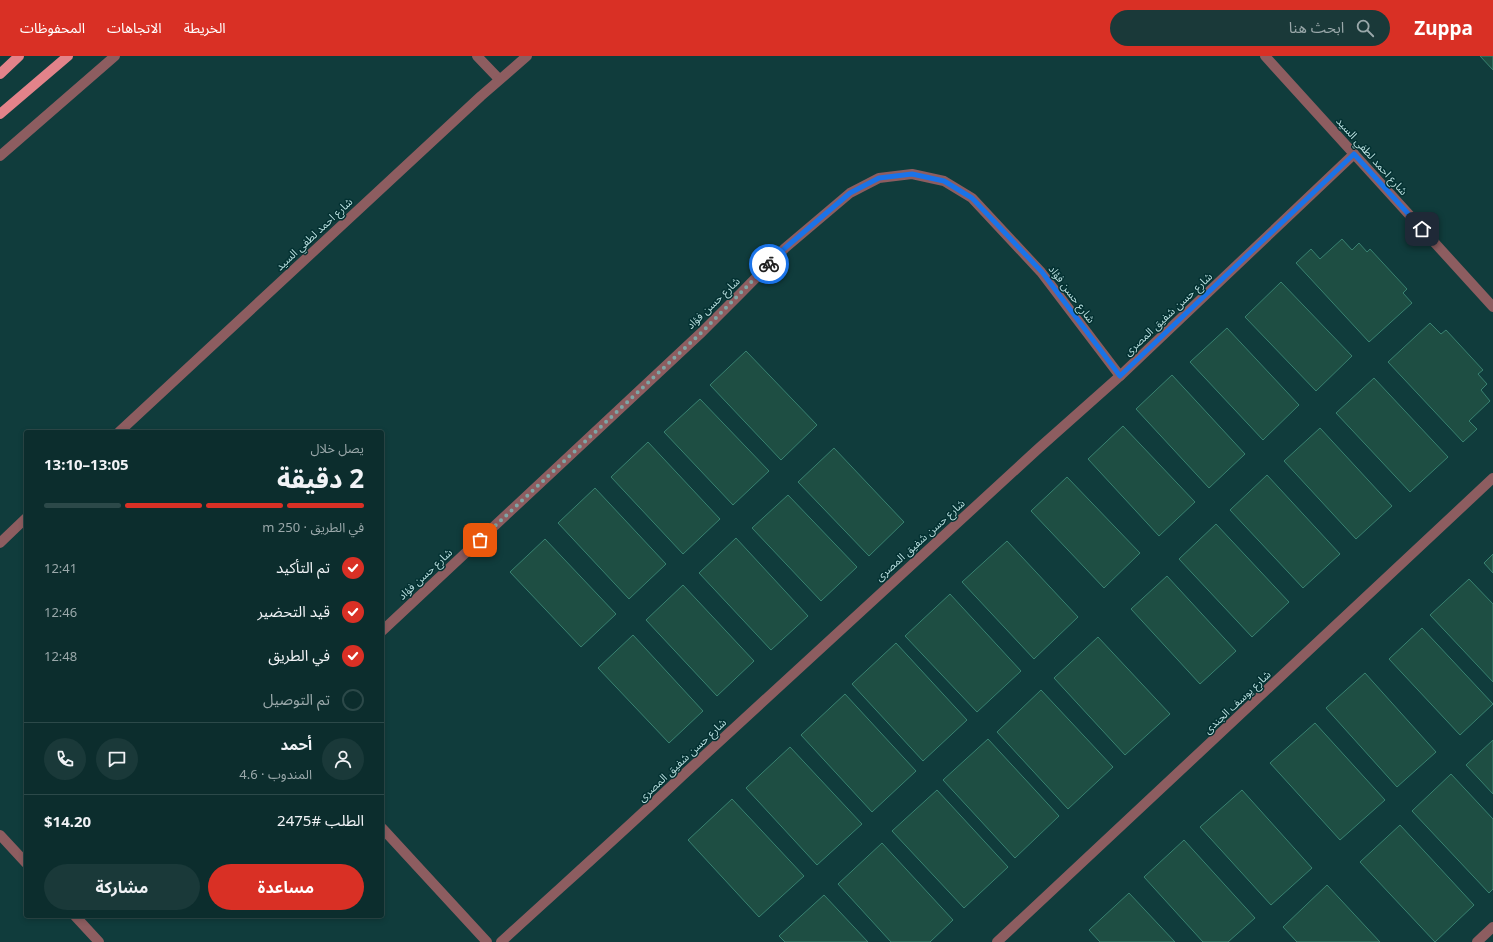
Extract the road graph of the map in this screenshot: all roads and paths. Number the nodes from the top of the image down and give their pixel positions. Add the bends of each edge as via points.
1 (19, 56) edge
2 (68, 56) edge
3 (115, 56) edge
4 (477, 56) edge
5 (527, 56) edge
6 (1265, 56) edge
7 (0, 74) edge
8 (499, 79) junction
9 (0, 114) edge
10 (1354, 154) junction
11 (0, 156) edge
12 (1493, 307) edge
13 (1120, 376) junction
14 (121, 430) edge
15 (1493, 478) edge
16 (24, 520) edge
17 (0, 542) edge
18 (384, 628) edge
19 (384, 830) edge
20 (0, 835) edge
21 (24, 861) edge
22 (77, 918) edge
23 (1493, 927) edge
24 (99, 942) edge
25 (487, 942) edge
26 (501, 942) edge
27 (997, 942) edge
28 (1477, 942) edge

1 - 7 main road
2 - 9 main road
3 - 11 street
4 - 8 street
5 - 8 street, شارع احمد لطفي السيد
6 - 10 street, شارع احمد لطفي السيد
8 - 14 street, شارع احمد لطفي السيد
10 - 12 street, شارع احمد لطفي السيد
10 - 13 street, شارع حسن شفيق المصرى
13 - 18 street, شارع حسن فؤاد via 1042,272 972,198 944,181 912,174 879,178 850,193 785,248 702,332
13 - 26 street, شارع حسن شفيق المصرى
15 - 27 street, شارع يوسف الجندى
16 - 17 street
19 - 25 street
20 - 21 street
22 - 24 street
23 - 28 street

